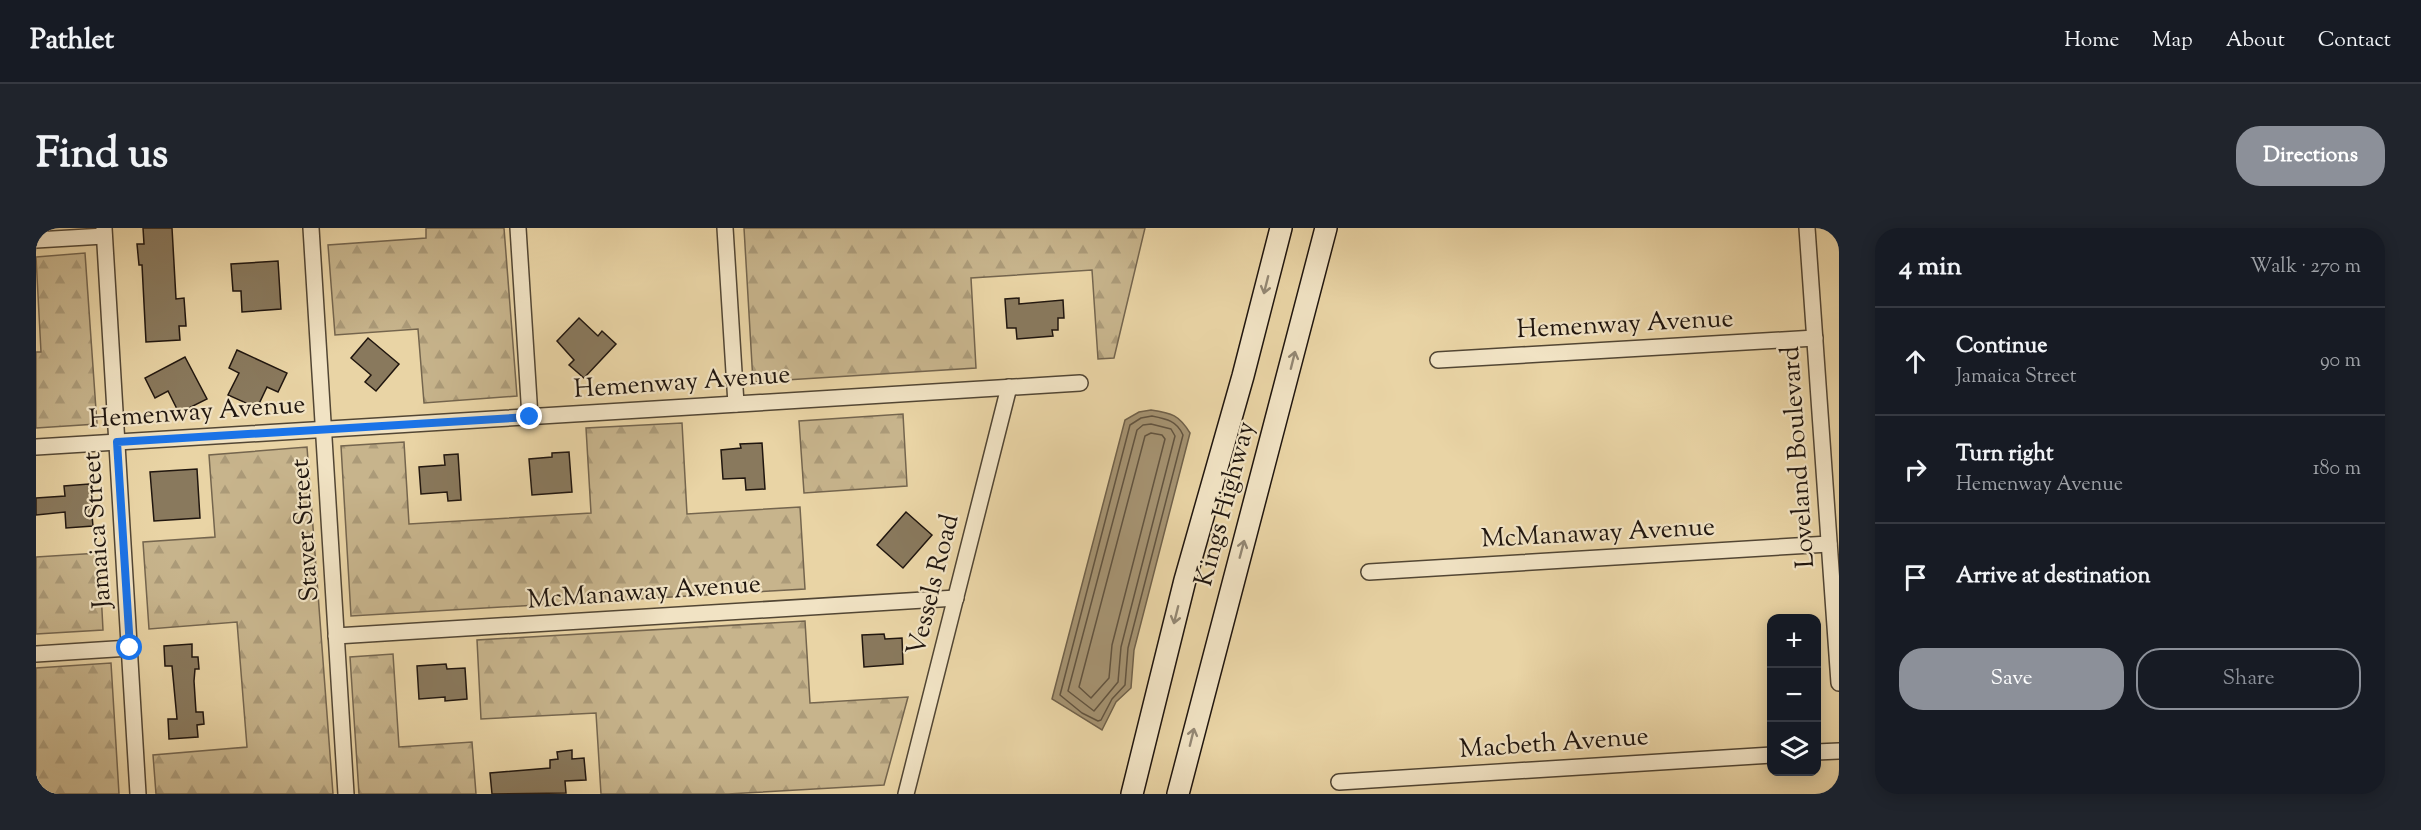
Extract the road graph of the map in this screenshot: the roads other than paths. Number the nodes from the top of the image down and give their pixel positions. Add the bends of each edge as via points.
1 (311, 228) edge
2 (518, 228) edge
3 (725, 228) edge
4 (1281, 228) edge
5 (1326, 228) edge
6 (1807, 228) edge
7 (104, 232) edge
8 (36, 240) edge
9 (1815, 338) junction
10 (1438, 360) dead end
11 (1080, 383) dead end
12 (1009, 387) junction
13 (736, 404) junction
14 (530, 417) junction
15 (323, 429) junction
16 (117, 442) junction
17 (36, 447) edge
18 (1829, 544) junction
19 (1370, 572) dead end
20 (956, 598) junction
21 (336, 636) junction
22 (130, 648) junction
23 (36, 654) edge
24 (1839, 684) edge
25 (1839, 750) edge
26 (1821, 752) edge
27 (1767, 755) edge
28 (1339, 782) dead end
29 (138, 794) edge
30 (346, 794) edge
31 (906, 794) edge
32 (1132, 794) edge
33 (1178, 794) edge

1 - 15 street, Staver Street
2 - 14 street
3 - 13 street
4 -> 32 main road, Kings Highway via 1185,580
33 -> 5 main road, Kings Highway
6 - 9 street, Loveland Boulevard
7 - 8 street
7 - 16 street, Jamaica Street
9 - 10 street, Hemenway Avenue
9 - 18 street, Loveland Boulevard
11 - 12 street, Hemenway Avenue
12 - 13 street, Hemenway Avenue
12 - 20 street, Vessels Road
13 - 14 street, Hemenway Avenue
14 - 15 street, Hemenway Avenue
15 - 16 street, Hemenway Avenue
15 - 21 street, Staver Street
16 - 17 street, Hemenway Avenue
16 - 22 street, Jamaica Street
18 - 19 street, McManaway Avenue
18 - 24 street, Loveland Boulevard
20 - 21 street, McManaway Avenue
20 - 31 street, Vessels Road
21 - 30 street, Staver Street
22 - 23 street
22 - 29 street, Jamaica Street
25 - 26 street
27 - 28 street, Macbeth Avenue

